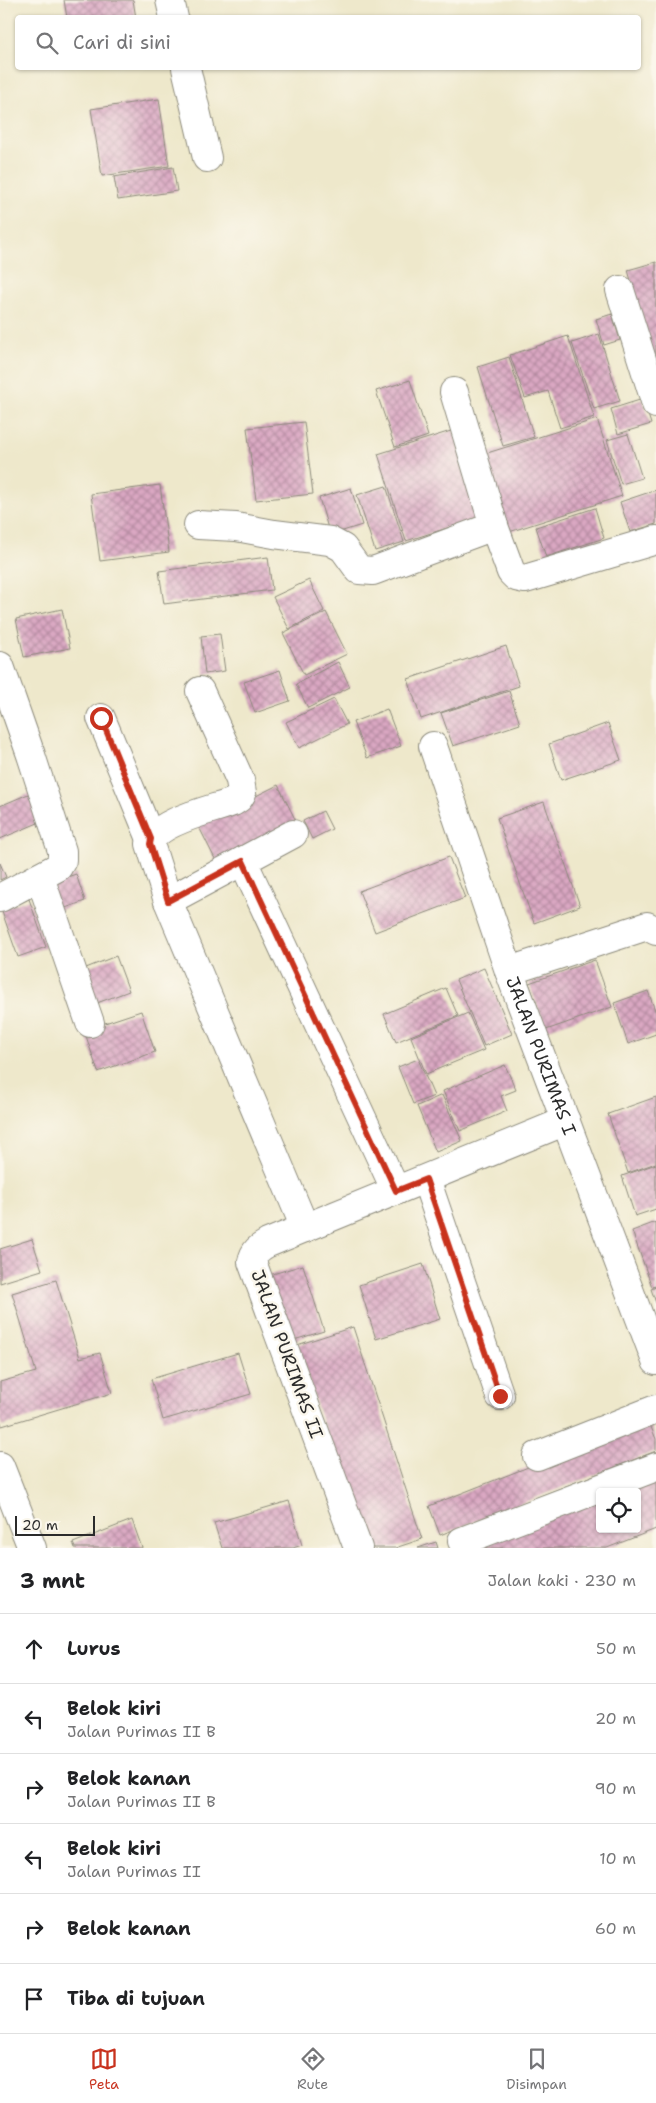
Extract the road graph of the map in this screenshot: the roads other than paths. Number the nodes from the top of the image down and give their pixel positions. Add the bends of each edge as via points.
1 (170, 0) edge
2 (173, 15) edge
3 (186, 70) edge
4 (207, 158) dead end
5 (620, 290) dead end
6 (454, 392) dead end
7 (656, 404) edge
8 (198, 525) dead end
9 (494, 526) junction
10 (656, 540) edge
11 (0, 666) edge
12 (200, 691) dead end
13 (101, 718) dead end
14 (433, 746) dead end
15 (293, 834) dead end
16 (151, 839) junction
17 (243, 861) junction
18 (49, 872) junction
19 (0, 898) edge
20 (168, 901) junction
21 (656, 931) edge
22 (509, 971) junction
23 (90, 1023) dead end
24 (566, 1121) junction
25 (426, 1179) junction
26 (396, 1191) junction
27 (305, 1228) junction
28 (656, 1361) edge
29 (500, 1396) dead end
30 (656, 1409) edge
31 (537, 1456) dead end
32 (0, 1466) edge
33 (656, 1467) edge
34 (462, 1541) dead end
35 (32, 1548) edge
36 (358, 1548) edge

1 - 2 street
3 - 4 street
5 - 7 street
6 - 9 street
8 - 9 street via 236,527 330,541 343,548 359,570 373,571
9 - 10 street via 511,572 525,579
11 - 18 street via 62,851 62,860
12 - 16 street via 240,780 242,793 233,802 175,822
13 - 16 street
14 - 22 street, JALAN PURIMAS I
15 - 17 street
16 - 20 street
17 - 20 street
17 - 26 street
18 - 19 street
18 - 23 street
20 - 27 street
21 - 22 street via 647,926
22 - 24 street, JALAN PURIMAS I
24 - 25 street, JALAN PURIMAS II
24 - 28 street, JALAN PURIMAS I
25 - 26 street, JALAN PURIMAS II
25 - 29 street
26 - 27 street, JALAN PURIMAS II
27 - 36 street, JALAN PURIMAS II via 261,1246 255,1251 252,1262
30 - 31 street
32 - 35 street
33 - 34 street

